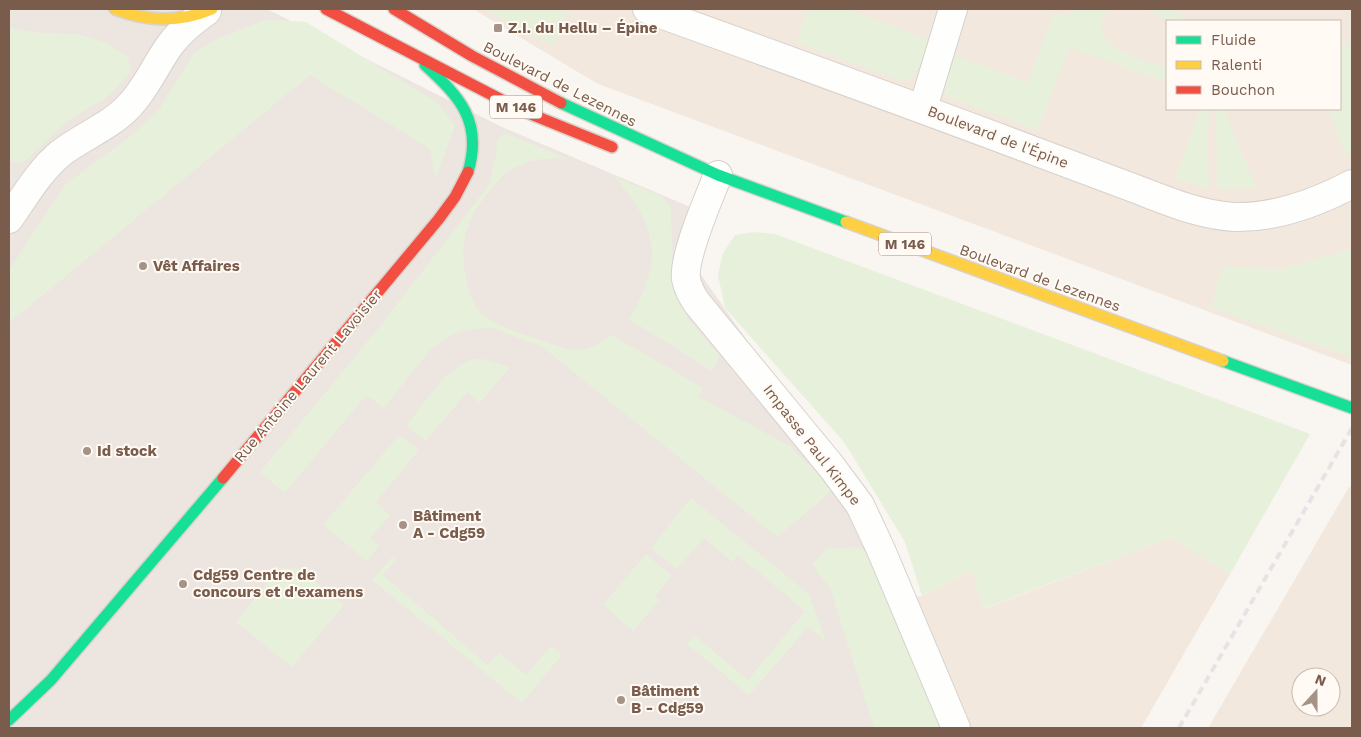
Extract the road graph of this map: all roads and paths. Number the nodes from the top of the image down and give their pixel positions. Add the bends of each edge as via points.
1 (115, 9) edge
2 (326, 9) edge
3 (394, 9) edge
4 (647, 9) edge
5 (953, 9) edge
6 (209, 10) edge
7 (416, 56) junction
8 (923, 108) junction
9 (622, 151) dead end
10 (665, 163) dead end
11 (718, 175) junction
12 (1352, 184) edge
13 (9, 218) edge
14 (1352, 408) edge
15 (52, 680) junction
16 (9, 720) edge
17 (17, 728) edge
18 (956, 728) edge

1 - 6 main road via 138,18 161,21 184,19
2 - 7 main road, Boulevard de Lezennes / M 146
3 - 11 main road, Boulevard de Lezennes / M 146 via 552,101
4 - 8 street, Boulevard de l'Épine
5 - 8 street
6 - 13 street via 177,36 129,107 52,161
7 - 9 main road, Boulevard de Lezennes / M 146 via 523,111
7 - 15 main road, Rue Antoine Laurent Lavoisier via 459,99 469,116 473,135 472,157 453,199 376,296
8 - 12 street, Boulevard de l'Épine via 1168,202 1214,214 1233,217 1290,210
10 - 11 main road, Boulevard de Lezennes / M 146
11 - 14 main road, Boulevard de Lezennes / M 146
11 - 18 street, Impasse Paul Kimpe via 688,258 688,286 697,303 860,505
15 - 16 main road, Rue Antoine Laurent Lavoisier
15 - 17 street

